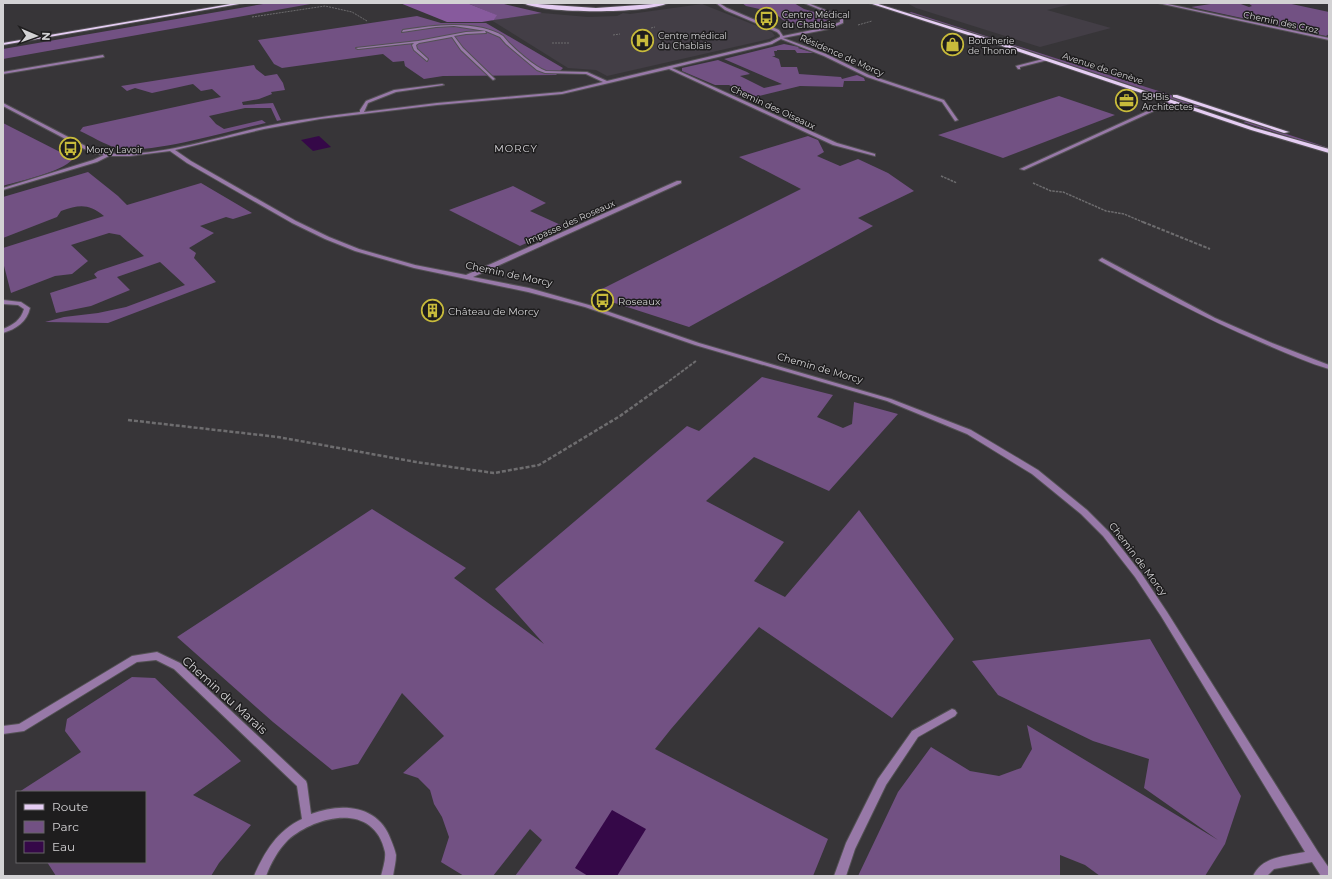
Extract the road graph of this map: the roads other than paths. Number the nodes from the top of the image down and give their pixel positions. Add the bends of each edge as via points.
1 (243, 3) edge
2 (525, 3) edge
3 (666, 3) edge
4 (717, 3) edge
5 (804, 3) edge
6 (871, 3) edge
7 (890, 3) edge
8 (1159, 3) edge
9 (403, 31) dead end
10 (491, 32) junction
11 (453, 37) junction
12 (781, 38) junction
13 (1329, 39) edge
14 (418, 42) junction
15 (3, 44) edge
16 (358, 48) dead end
17 (103, 56) dead end
18 (1046, 59) junction
19 (427, 60) dead end
20 (668, 67) junction
21 (1019, 68) dead end
22 (3, 73) edge
23 (493, 78) dead end
24 (606, 82) junction
25 (442, 84) dead end
26 (1174, 102) junction
27 (3, 104) edge
28 (1214, 107) junction
29 (1202, 112) junction
30 (362, 113) junction
31 (1244, 117) junction
32 (956, 120) dead end
33 (1231, 121) junction
34 (1329, 147) edge
35 (171, 150) junction
36 (1329, 151) edge
37 (108, 155) junction
38 (874, 155) dead end
39 (1022, 169) dead end
40 (679, 182) dead end
41 (3, 189) edge
42 (1102, 260) dead end
43 (467, 278) junction
44 (3, 302) edge
45 (3, 331) edge
46 (1329, 367) edge
47 (952, 713) dead end
48 (3, 730) edge
49 (307, 820) junction
50 (1314, 856) junction
51 (260, 876) edge
52 (387, 876) edge
53 (840, 876) edge
54 (1259, 876) edge
55 (1328, 876) edge

1 - 15 main road
2 - 3 main road via 566,9 599,10
4 - 12 street via 726,10 776,30
5 - 12 street via 837,15 842,18 842,22 828,28
6 - 18 main road, Avenue de Genève
7 - 28 main road, Avenue de Genève
8 - 13 street, Chemin des Croz
9 - 10 street via 457,24
10 - 11 street via 466,33
10 - 24 street via 504,38 538,70 587,73
11 - 14 street
11 - 23 street
12 - 20 street via 771,43
12 - 32 street, Résidence de Morcy via 825,55 868,76 943,101
14 - 16 street
14 - 19 street via 414,45 415,49
17 - 22 street
18 - 21 street via 1018,66
18 - 26 main road, Avenue de Genève
20 - 24 street
20 - 38 street, Chemin des Oiseaux via 835,144
24 - 30 street via 546,95
25 - 30 street via 382,96 367,102
26 - 29 main road, Avenue de Genève
26 - 39 street
27 - 37 street via 90,150
28 - 29 main road
28 - 31 main road, Avenue de Genève
29 - 33 main road, Avenue de Genève
30 - 35 street via 274,126
31 - 33 main road
31 - 34 main road, Avenue de Genève
33 - 36 main road, Avenue de Genève
35 - 37 street
35 - 43 street, Chemin de Morcy via 232,188 336,242 395,261
37 - 41 street via 96,161
40 - 43 street, Impasse des Roseaux
42 - 46 street via 1188,307 1296,356
43 - 50 street, Chemin de Morcy via 574,302 712,349 889,400 969,432 1035,472 1084,512 1106,534 1138,575
44 - 45 street via 19,303 27,308 26,317
47 - 53 street via 915,734 882,782 850,848
48 - 49 street, Chemin du Marais via 21,728 135,658 157,656 176,666 302,784
49 - 51 street via 285,836 268,856
49 - 52 street via 336,811 362,815 382,829 390,853
50 - 54 street via 1271,864
50 - 55 street, Chemin de Morcy

